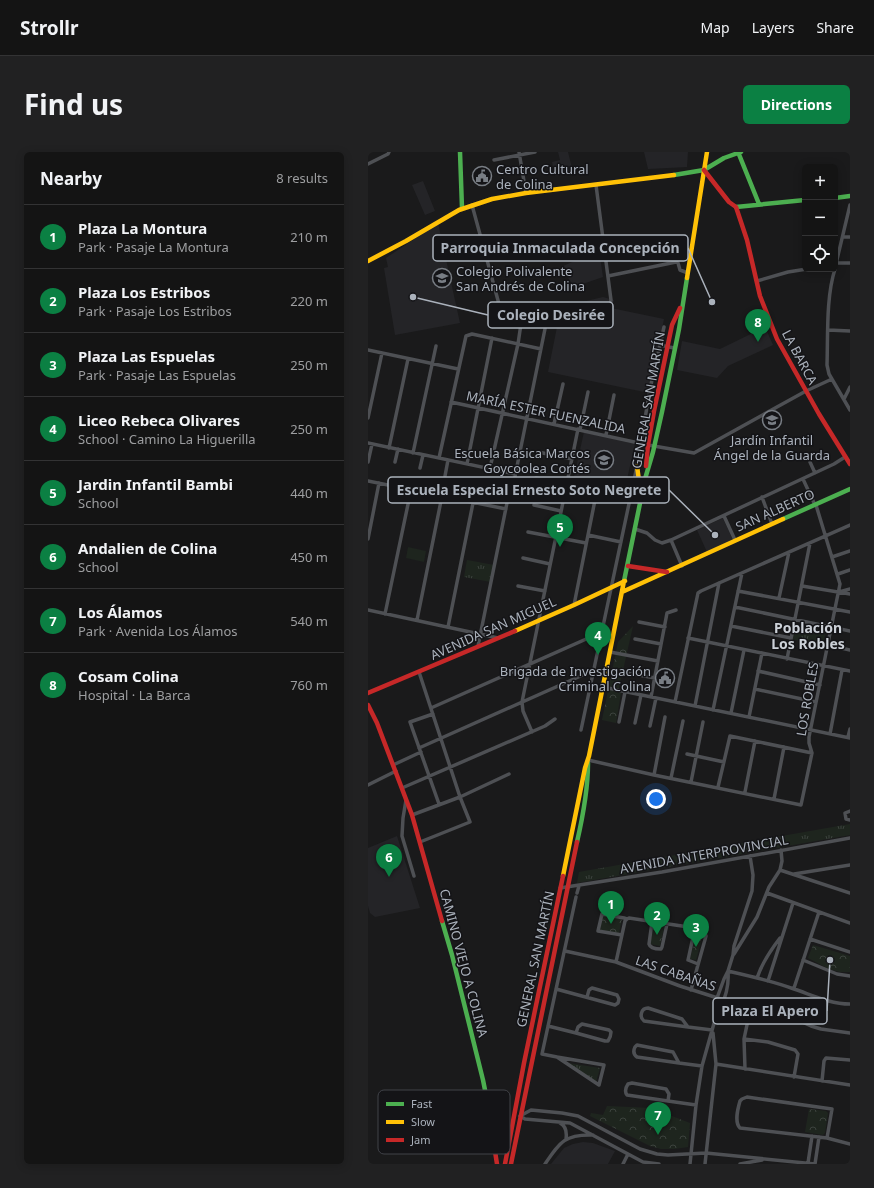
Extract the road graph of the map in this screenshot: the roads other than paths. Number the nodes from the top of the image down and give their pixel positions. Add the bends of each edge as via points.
1 (389, 152) edge
2 (460, 152) edge
3 (535, 152) edge
4 (707, 152) edge
5 (739, 152) edge
6 (519, 154) edge
7 (494, 160) dead end
8 (368, 164) edge
9 (704, 170) junction
10 (596, 185) junction
11 (526, 193) junction
12 (850, 196) edge
13 (838, 198) edge
14 (802, 200) edge
15 (759, 204) junction
16 (472, 205) junction
17 (850, 205) edge
18 (736, 207) junction
19 (462, 208) junction
20 (843, 237) junction
21 (850, 237) edge
22 (838, 256) edge
23 (368, 261) edge
24 (838, 263) edge
25 (850, 263) edge
26 (802, 270) edge
27 (834, 272) edge
28 (688, 273) junction
29 (608, 276) junction
30 (757, 281) junction
31 (682, 303) junction
32 (499, 304) dead end
33 (608, 316) dead end
34 (522, 317) dead end
35 (547, 319) dead end
36 (664, 327) dead end
37 (828, 330) junction
38 (850, 330) edge
39 (492, 338) junction
40 (518, 344) junction
41 (660, 345) junction
42 (436, 346) dead end
43 (668, 347) junction
44 (674, 348) junction
45 (541, 349) junction
46 (368, 350) edge
47 (382, 353) junction
48 (408, 359) junction
49 (432, 364) junction
50 (458, 369) junction
51 (832, 379) junction
52 (563, 384) dead end
53 (850, 387) edge
54 (806, 391) junction
55 (588, 392) dead end
56 (614, 395) dead end
57 (844, 399) junction
58 (451, 402) junction
59 (478, 408) junction
60 (850, 410) edge
61 (502, 413) junction
62 (368, 418) edge
63 (527, 418) junction
64 (554, 424) junction
65 (579, 430) junction
66 (606, 435) junction
67 (641, 443) junction
68 (370, 444) edge
69 (648, 445) junction
70 (655, 446) junction
71 (389, 448) junction
72 (398, 449) junction
73 (413, 452) junction
74 (538, 452) dead end
75 (423, 454) junction
76 (845, 457) junction
77 (439, 458) junction
78 (572, 459) junction
79 (448, 460) junction
80 (368, 462) edge
81 (395, 462) dead end
82 (810, 462) dead end
83 (467, 464) junction
84 (850, 464) edge
85 (637, 466) junction
86 (420, 468) dead end
87 (490, 468) junction
88 (815, 473) junction
89 (515, 474) junction
90 (445, 476) dead end
91 (536, 478) dead end
92 (568, 479) junction
93 (645, 479) junction
94 (803, 479) junction
95 (368, 480) edge
96 (379, 483) junction
97 (566, 484) junction
98 (598, 485) junction
99 (850, 489) edge
100 (411, 490) junction
101 (512, 491) dead end
102 (631, 492) junction
103 (442, 496) junction
104 (508, 498) dead end
105 (762, 498) junction
106 (641, 499) junction
107 (473, 503) junction
108 (534, 505) dead end
109 (815, 505) junction
110 (506, 510) junction
111 (561, 510) junction
112 (724, 516) junction
113 (772, 524) junction
114 (850, 525) edge
115 (635, 530) junction
116 (528, 532) dead end
117 (588, 535) junction
118 (826, 536) junction
119 (556, 537) junction
120 (368, 539) edge
121 (671, 540) junction
122 (735, 540) junction
123 (621, 542) junction
124 (810, 542) junction
125 (586, 543) junction
126 (850, 551) edge
127 (789, 552) junction
128 (832, 557) junction
129 (523, 558) dead end
130 (550, 564) junction
131 (628, 566) junction
132 (682, 566) junction
133 (850, 570) edge
134 (667, 572) junction
135 (742, 573) junction
136 (838, 574) junction
137 (625, 581) junction
138 (719, 583) junction
139 (518, 586) dead end
140 (802, 586) junction
141 (612, 587) junction
142 (850, 589) edge
143 (545, 591) junction
144 (738, 591) junction
145 (622, 592) junction
146 (838, 592) junction
147 (850, 594) edge
148 (779, 598) junction
149 (798, 602) junction
150 (574, 605) junction
151 (735, 607) junction
152 (835, 609) junction
153 (368, 610) edge
154 (676, 610) dead end
155 (850, 612) edge
156 (385, 614) junction
157 (417, 620) junction
158 (539, 620) junction
159 (795, 620) junction
160 (639, 622) dead end
161 (731, 626) junction
162 (448, 627) junction
163 (665, 627) junction
164 (831, 627) junction
165 (850, 631) edge
166 (602, 632) junction
167 (480, 634) junction
168 (498, 638) junction
169 (688, 638) junction
170 (791, 638) junction
171 (635, 639) dead end
172 (707, 642) junction
173 (662, 644) junction
174 (828, 645) junction
175 (478, 646) junction
176 (726, 646) junction
177 (744, 650) junction
178 (850, 650) edge
179 (610, 652) junction
180 (762, 654) junction
181 (787, 659) junction
182 (658, 661) junction
183 (530, 663) junction
184 (823, 666) junction
185 (594, 670) junction
186 (842, 670) junction
187 (758, 671) junction
188 (850, 671) edge
189 (419, 672) junction
190 (628, 673) dead end
191 (655, 678) junction
192 (820, 684) junction
193 (603, 687) junction
194 (754, 689) junction
195 (625, 692) junction
196 (368, 693) edge
197 (641, 695) junction
198 (651, 697) junction
199 (656, 698) junction
200 (522, 702) junction
201 (675, 702) junction
202 (816, 702) junction
203 (368, 705) edge
204 (695, 706) junction
205 (430, 708) junction
206 (713, 710) junction
207 (731, 713) junction
208 (433, 714) junction
209 (665, 717) dead end
210 (749, 717) junction
211 (555, 719) dead end
212 (683, 721) dead end
213 (619, 722) dead end
214 (703, 722) dead end
215 (635, 723) dead end
216 (650, 726) dead end
217 (850, 729) edge
218 (581, 730) dead end
219 (810, 730) junction
220 (532, 732) junction
221 (830, 734) junction
222 (441, 738) junction
223 (849, 738) edge
224 (755, 741) junction
225 (784, 747) junction
226 (420, 750) junction
227 (812, 753) junction
228 (687, 754) dead end
229 (696, 756) junction
230 (588, 760) junction
231 (724, 762) junction
232 (393, 765) junction
233 (450, 767) junction
234 (396, 771) junction
235 (509, 774) dead end
236 (654, 775) junction
237 (429, 776) junction
238 (671, 778) junction
239 (691, 782) junction
240 (368, 785) edge
241 (718, 787) junction
242 (402, 788) junction
243 (745, 792) junction
244 (460, 796) junction
245 (406, 799) junction
246 (774, 799) junction
247 (439, 804) junction
248 (850, 811) edge
249 (412, 815) junction
250 (850, 820) edge
251 (850, 838) edge
252 (420, 842) junction
253 (781, 850) junction
254 (750, 856) junction
255 (850, 865) edge
256 (842, 866) junction
257 (850, 868) edge
258 (780, 870) junction
259 (812, 871) junction
260 (793, 874) junction
261 (414, 876) dead end
262 (810, 880) junction
263 (579, 886) junction
264 (568, 887) junction
265 (560, 888) junction
266 (767, 893) junction
267 (850, 893) edge
268 (793, 903) junction
269 (819, 912) junction
270 (627, 919) junction
271 (652, 922) junction
272 (850, 923) edge
273 (668, 924) junction
274 (695, 928) junction
275 (622, 935) junction
276 (782, 936) junction
277 (810, 939) junction
278 (565, 951) junction
279 (850, 952) edge
280 (733, 955) junction
281 (803, 960) junction
282 (616, 962) junction
283 (698, 964) junction
284 (728, 971) junction
285 (850, 976) edge
286 (757, 978) junction
287 (768, 981) junction
288 (794, 988) junction
289 (556, 989) junction
290 (691, 990) junction
291 (587, 997) junction
292 (717, 998) junction
293 (724, 1000) junction
294 (850, 1004) edge
295 (751, 1006) junction
296 (718, 1009) junction
297 (548, 1026) junction
298 (688, 1027) junction
299 (712, 1030) junction
300 (576, 1033) junction
301 (850, 1033) edge
302 (744, 1039) junction
303 (557, 1057) junction
304 (850, 1060) edge
305 (679, 1063) junction
306 (716, 1064) junction
307 (702, 1066) junction
308 (745, 1069) junction
309 (794, 1077) junction
310 (822, 1081) junction
311 (850, 1086) edge
312 (485, 1090) edge
313 (668, 1101) junction
314 (696, 1105) junction
315 (515, 1115) junction
316 (520, 1116) junction
317 (558, 1122) junction
318 (594, 1135) junction
319 (616, 1136) junction
320 (812, 1136) junction
321 (819, 1137) junction
322 (827, 1138) junction
323 (566, 1139) junction
324 (510, 1140) edge
325 (610, 1144) junction
326 (850, 1144) edge
327 (706, 1153) junction
328 (496, 1154) edge
329 (507, 1154) edge
330 (628, 1154) junction
331 (691, 1154) junction
332 (768, 1159) junction
333 (787, 1163) edge
334 (808, 1163) edge
335 (497, 1164) edge
336 (505, 1164) edge
337 (512, 1164) edge
338 (545, 1164) edge
339 (623, 1164) edge
340 (659, 1164) edge
341 (690, 1164) edge
342 (705, 1164) edge
343 (740, 1164) edge
344 (816, 1164) edge

1 - 8 street
2 - 19 main road
3 - 6 street
4 - 9 main road, GENERAL SAN MARTÍN
5 - 9 main road
5 - 15 main road
6 - 7 street
6 - 11 street
9 - 10 main road
9 - 18 main road, LA BARCA via 729,202
9 - 28 main road, GENERAL SAN MARTÍN
10 - 11 main road
10 - 29 street
11 - 16 main road
12 - 13 main road
14 - 15 main road
15 - 18 main road
16 - 19 main road
16 - 32 street
17 - 20 street
18 - 30 main road, LA BARCA
19 - 23 main road
20 - 21 street
20 - 22 street
24 - 25 street
26 - 30 street
27 - 37 street
28 - 29 street via 680,270 676,262
28 - 31 main road, GENERAL SAN MARTÍN
29 - 33 street via 611,300
30 - 54 main road, LA BARCA via 772,328
31 - 43 main road, GENERAL SAN MARTÍN via 672,325
31 - 44 main road, GENERAL SAN MARTÍN
34 - 40 street
35 - 45 street
36 - 41 street
37 - 38 street
37 - 51 street via 827,365
39 - 40 street
39 - 50 street via 467,335
39 - 59 street
40 - 45 street
40 - 61 street
41 - 43 street
41 - 67 street
42 - 49 street
43 - 44 street
43 - 69 main road, GENERAL SAN MARTÍN
44 - 70 main road, GENERAL SAN MARTÍN
45 - 63 street
46 - 47 street
47 - 48 street
47 - 62 street
48 - 49 street
48 - 71 street
49 - 50 street
49 - 73 street
50 - 58 street
51 - 54 street, MARÍA ESTER FUENZALIDA
51 - 57 street
52 - 64 street
53 - 57 street
54 - 70 street, MARÍA ESTER FUENZALIDA via 694,453
54 - 76 main road, LA BARCA
55 - 65 street
56 - 66 street
57 - 60 street
58 - 59 street, MARÍA ESTER FUENZALIDA
58 - 77 street
59 - 61 street, MARÍA ESTER FUENZALIDA
59 - 83 street
61 - 63 street, MARÍA ESTER FUENZALIDA
61 - 87 street
63 - 64 street, MARÍA ESTER FUENZALIDA
63 - 89 street
64 - 65 street, MARÍA ESTER FUENZALIDA
65 - 66 street, MARÍA ESTER FUENZALIDA
65 - 78 street
66 - 67 street, MARÍA ESTER FUENZALIDA
67 - 69 street, MARÍA ESTER FUENZALIDA
67 - 85 street
68 - 71 street
68 - 80 street
69 - 70 street, MARÍA ESTER FUENZALIDA
69 - 93 main road, GENERAL SAN MARTÍN
70 - 93 main road, GENERAL SAN MARTÍN
71 - 72 street
72 - 73 street
72 - 81 street
73 - 75 street
74 - 78 street
75 - 77 street
75 - 86 street
76 - 84 main road, LA BARCA
76 - 88 street
77 - 79 street
78 - 92 street
79 - 83 street
79 - 90 street
82 - 88 street
83 - 87 street
85 - 102 street
85 - 106 main road
87 - 89 street
88 - 94 street
89 - 101 street
91 - 97 street
92 - 97 street
92 - 98 street
93 - 106 main road, GENERAL SAN MARTÍN
94 - 105 street
94 - 109 street, LOS ROBLES
95 - 96 street
96 - 100 street
96 - 120 street
97 - 111 street
98 - 102 street
98 - 117 street
99 - 109 main road, SAN ALBERTO
100 - 103 street
100 - 156 street
102 - 123 street
103 - 107 street
103 - 157 street
104 - 110 street
105 - 112 street
105 - 113 street
106 - 115 main road, GENERAL SAN MARTÍN
107 - 110 street
107 - 162 street
108 - 111 street
109 - 113 main road, SAN ALBERTO
109 - 118 street, LOS ROBLES
110 - 167 street
111 - 119 street
112 - 121 street
112 - 122 street
113 - 122 main road, SAN ALBERTO
114 - 118 street
115 - 121 street via 647,533 662,543
115 - 131 main road, GENERAL SAN MARTÍN
116 - 119 street
117 - 123 street
117 - 125 street
118 - 124 street
118 - 128 street, LOS ROBLES
119 - 125 street
119 - 130 street
121 - 132 street
122 - 132 main road, SAN ALBERTO
123 - 141 street
124 - 127 street
124 - 140 street
125 - 150 street
126 - 128 street
127 - 135 street
127 - 148 street
128 - 136 street, LOS ROBLES
129 - 130 street
130 - 143 street
131 - 134 main road
131 - 137 main road, GENERAL SAN MARTÍN
132 - 134 main road, SAN ALBERTO
133 - 136 street
134 - 145 main road, SAN ALBERTO
135 - 138 street
135 - 144 street
136 - 146 street, LOS ROBLES
137 - 141 main road, AVENIDA SAN MIGUEL
137 - 145 main road, GENERAL SAN MARTÍN
138 - 169 street via 698,593
138 - 172 street
139 - 143 street
140 - 146 street
140 - 149 street
141 - 150 main road, AVENIDA SAN MIGUEL
141 - 166 street
142 - 146 street
143 - 158 street
144 - 148 street
144 - 151 street
145 - 179 main road, GENERAL SAN MARTÍN
146 - 147 street
146 - 152 street, LOS ROBLES
148 - 149 street
149 - 152 street
149 - 159 street
150 - 158 main road, AVENIDA SAN MIGUEL
151 - 159 street
151 - 161 street
152 - 155 street
152 - 164 street, LOS ROBLES
153 - 156 street
154 - 163 street via 668,613
156 - 157 street
157 - 162 street
158 - 168 main road, AVENIDA SAN MIGUEL
158 - 183 street
159 - 164 street
159 - 170 street
160 - 163 street
161 - 170 street
161 - 176 street
162 - 167 street
163 - 173 street
164 - 165 street
164 - 174 street, LOS ROBLES
166 - 183 street
166 - 185 street
167 - 168 street
167 - 175 street
168 - 175 main road, AVENIDA SAN MIGUEL
169 - 172 street
169 - 201 street
170 - 181 street
171 - 173 street
172 - 176 street
172 - 204 street
173 - 182 street
174 - 178 street
174 - 184 street, LOS ROBLES
175 - 189 main road, AVENIDA SAN MIGUEL
176 - 177 street
176 - 206 street
177 - 180 street
177 - 207 street
179 - 182 street
179 - 193 main road, GENERAL SAN MARTÍN
180 - 181 street
180 - 187 street
181 - 184 street
182 - 191 street
183 - 200 street
183 - 205 street
184 - 186 street
184 - 192 street, LOS ROBLES
185 - 200 street
185 - 218 street
186 - 188 street
186 - 221 street
187 - 192 street
187 - 194 street
189 - 196 main road, AVENIDA SAN MIGUEL
189 - 205 street
190 - 191 street
191 - 198 street
192 - 202 street, LOS ROBLES
193 - 195 street
193 - 230 main road, GENERAL SAN MARTÍN
194 - 202 street
194 - 210 street
195 - 197 street
195 - 213 street
197 - 198 street
197 - 215 street
198 - 199 street
199 - 201 street
199 - 216 street
200 - 220 street
200 - 222 street
201 - 204 street
202 - 219 street, LOS ROBLES
203 - 232 main road, CAMINO VIEJO A COLINA
204 - 206 street
205 - 208 street
206 - 207 street
207 - 210 street
208 - 222 street
208 - 226 street via 410,722
209 - 236 street
210 - 219 street
211 - 220 street
212 - 238 street
214 - 229 street
217 - 223 street
219 - 221 street
219 - 227 street, LOS ROBLES
220 - 233 street
221 - 223 street
222 - 226 street
222 - 233 street
224 - 225 street
224 - 231 street via 730,736
224 - 243 street
225 - 227 street
225 - 246 street
226 - 232 street
226 - 237 street
227 - 246 street, LOS ROBLES via 801,805
228 - 229 street
229 - 231 street
229 - 239 street
230 - 236 street
230 - 264 main road, GENERAL SAN MARTÍN via 585,804
230 - 265 main road, GENERAL SAN MARTÍN
231 - 241 street
232 - 234 main road, CAMINO VIEJO A COLINA
233 - 237 street
233 - 244 street
234 - 240 street
234 - 242 main road, CAMINO VIEJO A COLINA
235 - 244 street
236 - 238 street
237 - 242 street
237 - 247 street
238 - 239 street
239 - 241 street
241 - 243 street
242 - 245 main road, CAMINO VIEJO A COLINA
243 - 246 street
244 - 247 street
244 - 252 street via 470,822
245 - 249 main road, CAMINO VIEJO A COLINA
245 - 261 street via 402,836
247 - 249 street
248 - 250 street via 845,813 846,819
249 - 252 main road, CAMINO VIEJO A COLINA
251 - 253 street, AVENIDA INTERPROVINCIAL
252 - 312 main road, CAMINO VIEJO A COLINA via 452,955
253 - 254 street, AVENIDA INTERPROVINCIAL
253 - 258 street
254 - 263 street, AVENIDA INTERPROVINCIAL
254 - 280 street via 753,885
255 - 256 street
256 - 257 street
256 - 259 street
258 - 260 street
258 - 266 street
259 - 260 street
259 - 262 street
260 - 262 street
262 - 267 street
263 - 264 street, AVENIDA INTERPROVINCIAL
263 - 278 street
264 - 265 street, AVENIDA INTERPROVINCIAL
264 - 316 main road, GENERAL SAN MARTÍN
265 - 315 main road, GENERAL SAN MARTÍN
266 - 268 street
266 - 280 street via 757,917
268 - 269 street
268 - 276 street
269 - 272 street
269 - 277 street
270 - 271 street
270 - 275 street
270 - 275 street via 602,914 598,931
271 - 273 street
271 - 273 street via 649,944 659,949 662,947
273 - 274 street
274 - 283 street via 688,960
274 - 283 street via 704,931 706,936
275 - 282 street
276 - 286 street via 764,960
276 - 287 street
277 - 279 street
277 - 281 street
278 - 282 street, LAS CABAÑAS
278 - 289 street
280 - 284 street
281 - 285 street via 837,974
281 - 288 street
282 - 290 street, LAS CABAÑAS
283 - 290 street
284 - 286 street
284 - 292 street
284 - 293 street via 729,979
286 - 287 street
287 - 288 street
288 - 294 street via 840,1004
289 - 291 street
289 - 297 street
290 - 292 street, LAS CABAÑAS
291 - 291 street via 615,1005 619,999 617,995 595,988 589,990
292 - 293 street, LAS CABAÑAS
292 - 296 street
293 - 295 street, LAS CABAÑAS
293 - 296 street
295 - 301 street, LAS CABAÑAS via 821,1029
295 - 302 street
296 - 299 street
297 - 300 street
297 - 303 street via 542,1054
298 - 298 street via 644,1021 641,1016 642,1010 648,1008 682,1019
298 - 299 street
299 - 306 street
299 - 307 street
300 - 300 street via 582,1024 611,1032 608,1041
302 - 308 street
302 - 309 street via 768,1042 795,1050 798,1054
303 - 303 street via 604,1065 599,1085 593,1081
304 - 310 street via 826,1058
305 - 305 street via 637,1057 633,1052 637,1045 670,1051 675,1054
305 - 307 street
306 - 308 street
306 - 327 street
307 - 314 street
308 - 309 street
309 - 310 street
310 - 311 street
313 - 313 street via 626,1095 626,1086 632,1083 666,1089 669,1094
313 - 314 street
314 - 331 street
315 - 316 street
315 - 324 main road, GENERAL SAN MARTÍN
316 - 317 street via 525,1119
316 - 319 street via 531,1110 570,1114
316 - 337 main road, GENERAL SAN MARTÍN
317 - 318 street via 570,1122
317 - 323 street via 565,1127
318 - 323 street
318 - 325 street
319 - 325 street
319 - 331 street via 649,1152 668,1155
320 - 321 street
320 - 322 street via 744,1129 738,1126 739,1104 747,1097 832,1109
320 - 334 street
321 - 322 street
321 - 344 street
322 - 326 street
323 - 338 street
325 - 330 street
327 - 331 street
327 - 332 street
327 - 342 street
328 - 335 main road, CAMINO VIEJO A COLINA
329 - 336 main road, GENERAL SAN MARTÍN
330 - 339 street
330 - 340 street via 643,1162
331 - 341 street
332 - 333 street
332 - 343 street
333 - 334 street
334 - 344 street

